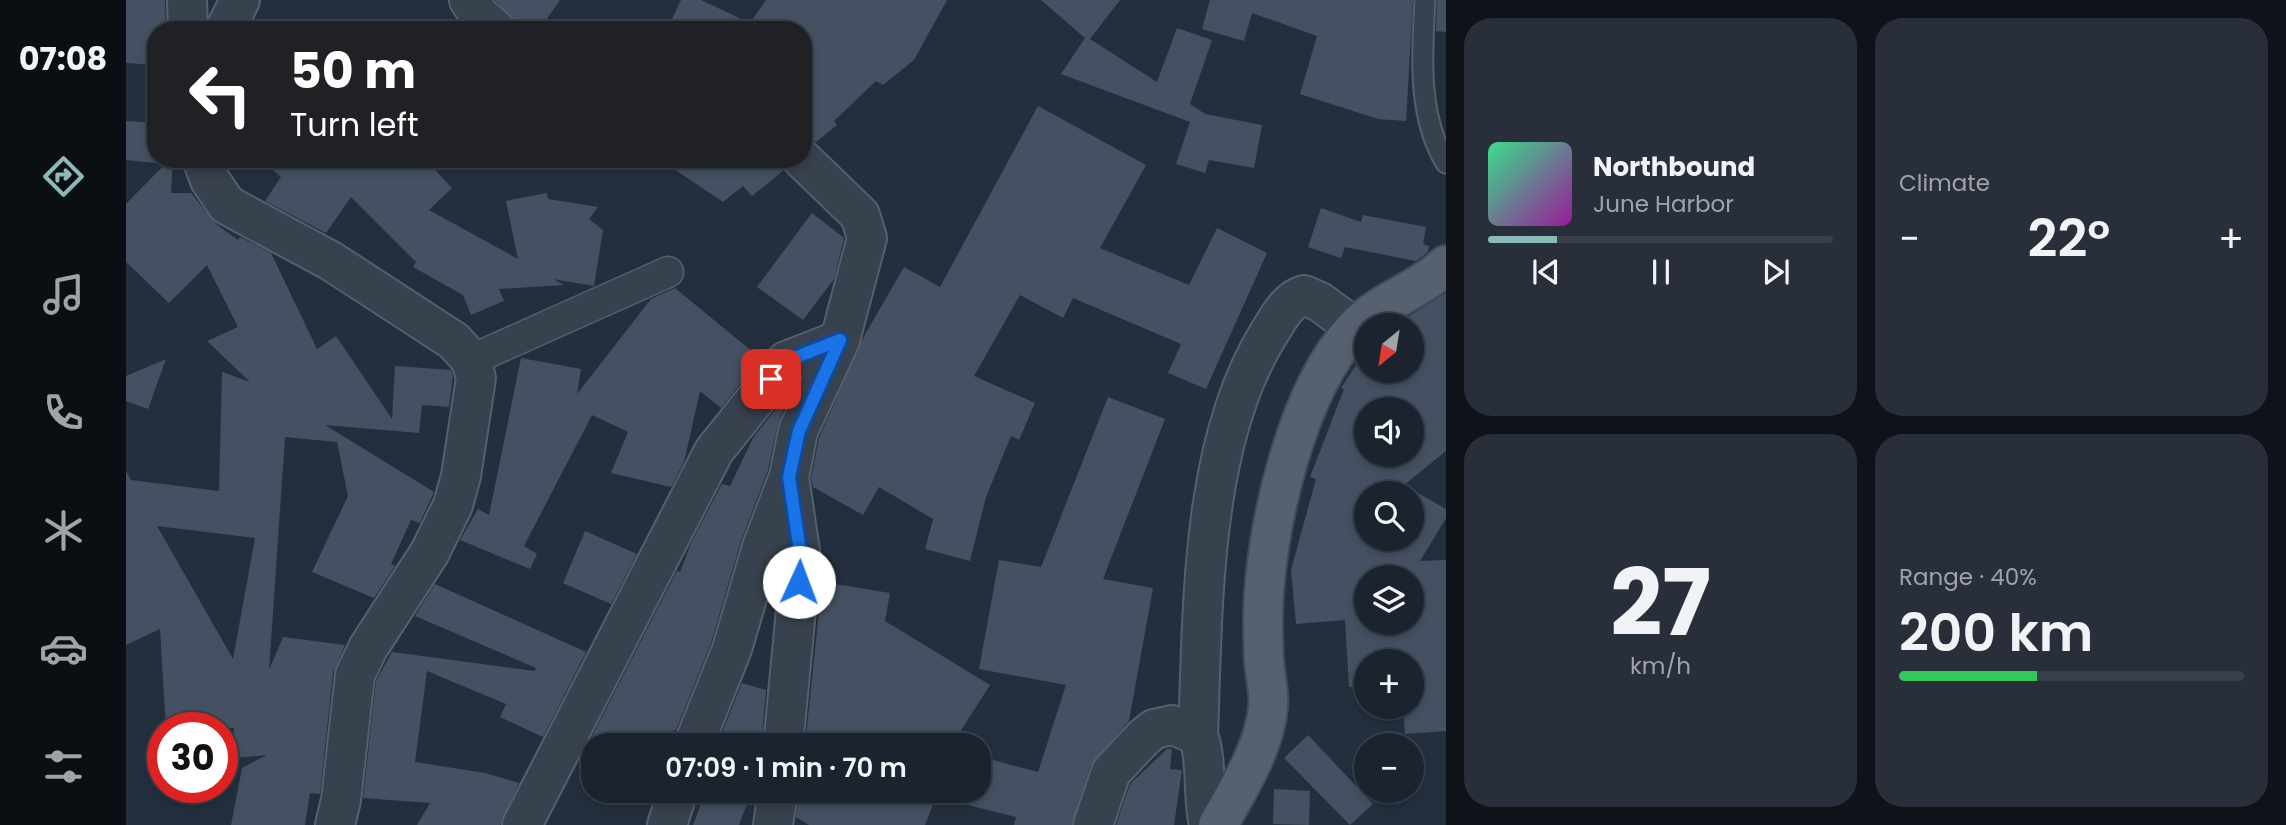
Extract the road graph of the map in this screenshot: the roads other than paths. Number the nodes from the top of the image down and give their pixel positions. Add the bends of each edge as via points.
1 (187, 0) edge
2 (240, 0) edge
3 (469, 0) edge
4 (1424, 0) edge
5 (188, 21) edge
6 (230, 21) edge
7 (486, 21) edge
8 (1446, 163) edge
9 (205, 168) edge
10 (811, 168) edge
11 (1446, 265) edge
12 (668, 272) dead end
13 (1375, 313) edge
14 (1354, 327) edge
15 (1354, 329) edge
16 (840, 340) junction
17 (471, 360) junction
18 (789, 477) junction
19 (698, 733) edge
20 (784, 733) edge
21 (1198, 735) junction
22 (674, 803) edge
23 (776, 803) edge
24 (335, 825) edge
25 (522, 825) edge
26 (667, 825) edge
27 (773, 825) edge
28 (1093, 825) edge
29 (1209, 825) edge
30 (1218, 825) edge

1 - 5 street
2 - 6 street
3 - 7 street
4 - 8 lane via 1426,99 1432,130
9 - 17 street via 227,205 331,261 454,341
10 - 16 street via 860,215 867,238
11 - 13 main road via 1425,284
12 - 17 street
14 - 21 street via 1320,302 1304,295 1295,298 1259,349 1246,380 1220,466 1206,559
15 - 30 main road via 1328,365 1314,396 1276,503 1263,610 1268,707 1248,770
16 - 18 street via 799,431
16 - 25 street via 786,361 714,451
17 - 24 street via 476,393 453,505 430,552 359,663
18 - 19 street via 762,547 732,649
18 - 20 street via 801,558
21 - 28 street via 1172,725 1144,737 1111,772
21 - 29 street
22 - 26 street
23 - 27 street

